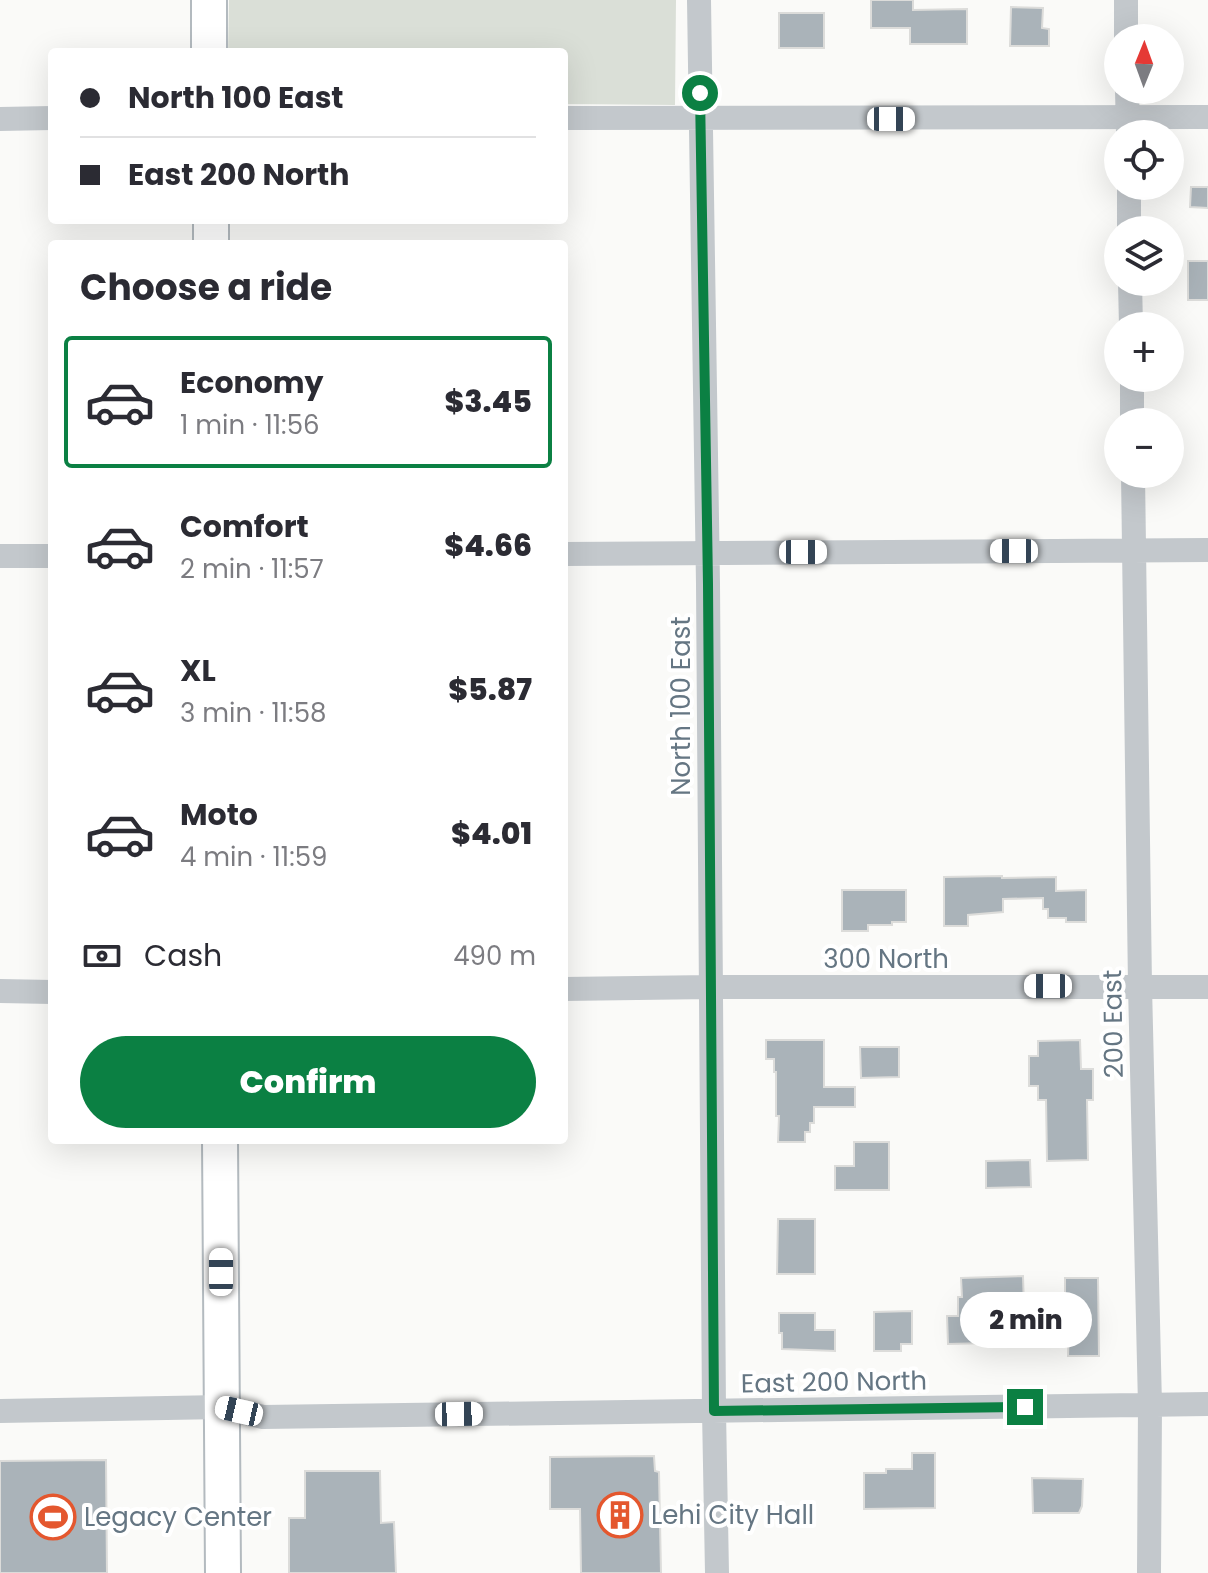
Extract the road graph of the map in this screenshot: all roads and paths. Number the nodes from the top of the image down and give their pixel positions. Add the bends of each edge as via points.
1 (209, 0) edge
2 (699, 0) edge
3 (1126, 0) edge
4 (1126, 24) edge
5 (209, 48) edge
6 (1208, 117) edge
7 (48, 118) edge
8 (568, 118) edge
9 (0, 119) edge
10 (701, 119) junction
11 (1181, 120) edge
12 (1104, 126) edge
13 (1133, 488) edge
14 (1208, 550) edge
15 (1134, 551) junction
16 (708, 552) junction
17 (568, 554) edge
18 (0, 556) edge
19 (48, 556) edge
20 (1140, 986) junction
21 (710, 987) junction
22 (1208, 987) edge
23 (568, 989) edge
24 (0, 991) edge
25 (48, 992) edge
26 (220, 1144) edge
27 (1208, 1404) edge
28 (1150, 1405) junction
29 (222, 1407) junction
30 (0, 1411) edge
31 (714, 1411) junction
32 (223, 1573) edge
33 (717, 1573) edge
34 (1149, 1573) edge

1 - 5 street
2 - 10 street, North 100 East
3 - 4 street
6 - 11 street
7 - 9 street
8 - 10 street
10 - 12 street
10 - 16 street, North 100 East
13 - 15 street, 200 East
14 - 15 street
15 - 16 street
15 - 20 street, 200 East
16 - 17 street
16 - 21 street, North 100 East
18 - 19 street
20 - 21 street, 300 North
20 - 22 street, 300 North
20 - 28 street, 200 East
21 - 23 street, 300 North
21 - 31 street, North 100 East
24 - 25 street
26 - 29 street
27 - 28 street, East 200 North
28 - 31 street, East 200 North
28 - 34 street, 200 East
29 - 30 street, East 200 North
29 - 31 street, East 200 North via 263,1417
29 - 32 street
31 - 33 street, North 100 East

